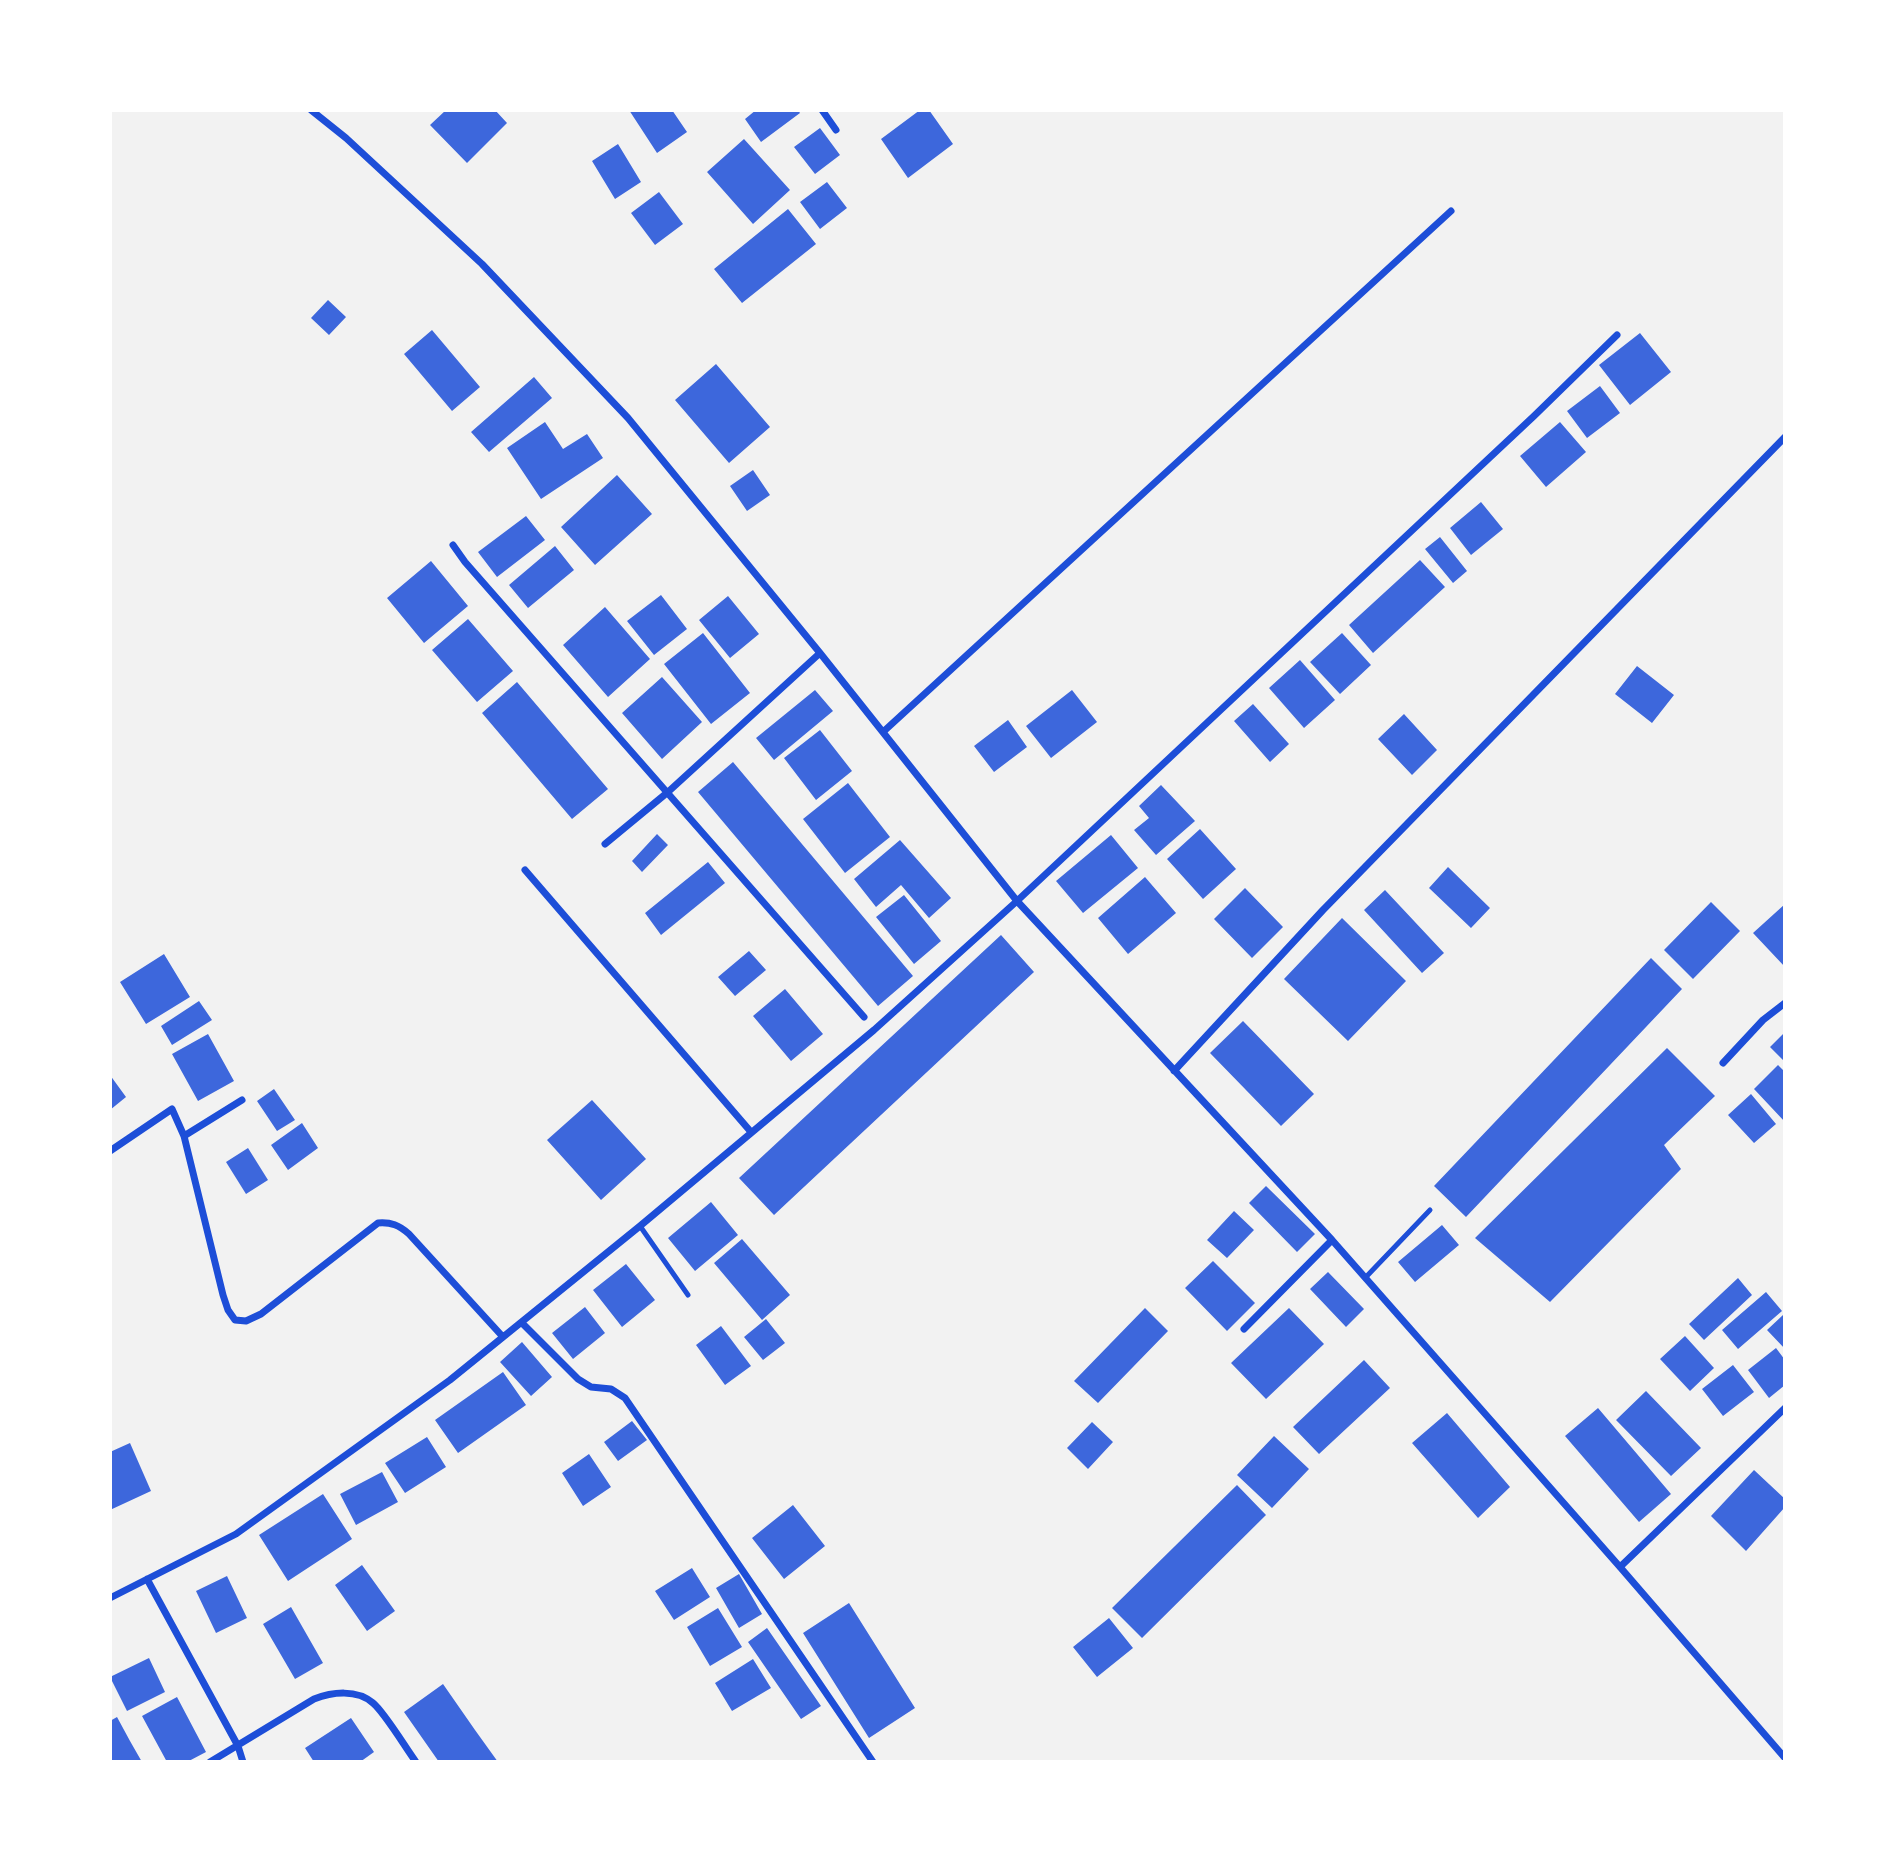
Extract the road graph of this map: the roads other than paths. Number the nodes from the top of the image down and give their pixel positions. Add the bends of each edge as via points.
1 (822, 110) edge
2 (314, 111) edge
3 (836, 130) dead end
4 (1451, 211) dead end
5 (1617, 335) dead end
6 (1785, 437) edge
7 (453, 545) dead end
8 (820, 653) junction
9 (883, 732) junction
10 (668, 792) junction
11 (605, 844) dead end
12 (525, 870) dead end
13 (1017, 901) junction
14 (1785, 1003) edge
15 (864, 1017) dead end
16 (1723, 1063) dead end
17 (1174, 1071) junction
18 (242, 1100) dead end
19 (751, 1132) junction
20 (184, 1136) junction
21 (110, 1151) edge
22 (1430, 1210) dead end
23 (640, 1226) junction
24 (1332, 1240) junction
25 (1365, 1278) junction
26 (688, 1295) dead end
27 (522, 1324) junction
28 (1244, 1329) dead end
29 (503, 1337) junction
30 (1785, 1408) edge
31 (1620, 1567) junction
32 (147, 1579) junction
33 (110, 1598) edge
34 (238, 1746) junction
35 (1785, 1758) edge
36 (210, 1762) edge
37 (243, 1762) edge
38 (415, 1762) edge
39 (873, 1762) edge

1 - 3 street
2 - 8 street via 482,264 628,418
4 - 9 street
5 - 13 street
6 - 17 street via 1323,910
7 - 10 street
8 - 9 street
8 - 10 street
9 - 13 street
10 - 11 street
10 - 15 street
12 - 19 street
13 - 17 street
13 - 19 street via 874,1030
14 - 16 street
17 - 24 street
18 - 20 street
19 - 23 street
20 - 21 street via 173,1109
20 - 29 street via 223,1295 235,1320 261,1314 378,1223 388,1222 409,1234
22 - 25 lane
23 - 26 lane
23 - 27 street
24 - 25 street
24 - 28 street
25 - 31 street
27 - 29 street
27 - 39 street via 578,1379 591,1387 611,1388 625,1398
29 - 32 street via 236,1534
30 - 31 street
31 - 35 street
32 - 33 street
32 - 34 street
34 - 36 street
34 - 37 street
34 - 38 street via 314,1699 341,1693 372,1702

